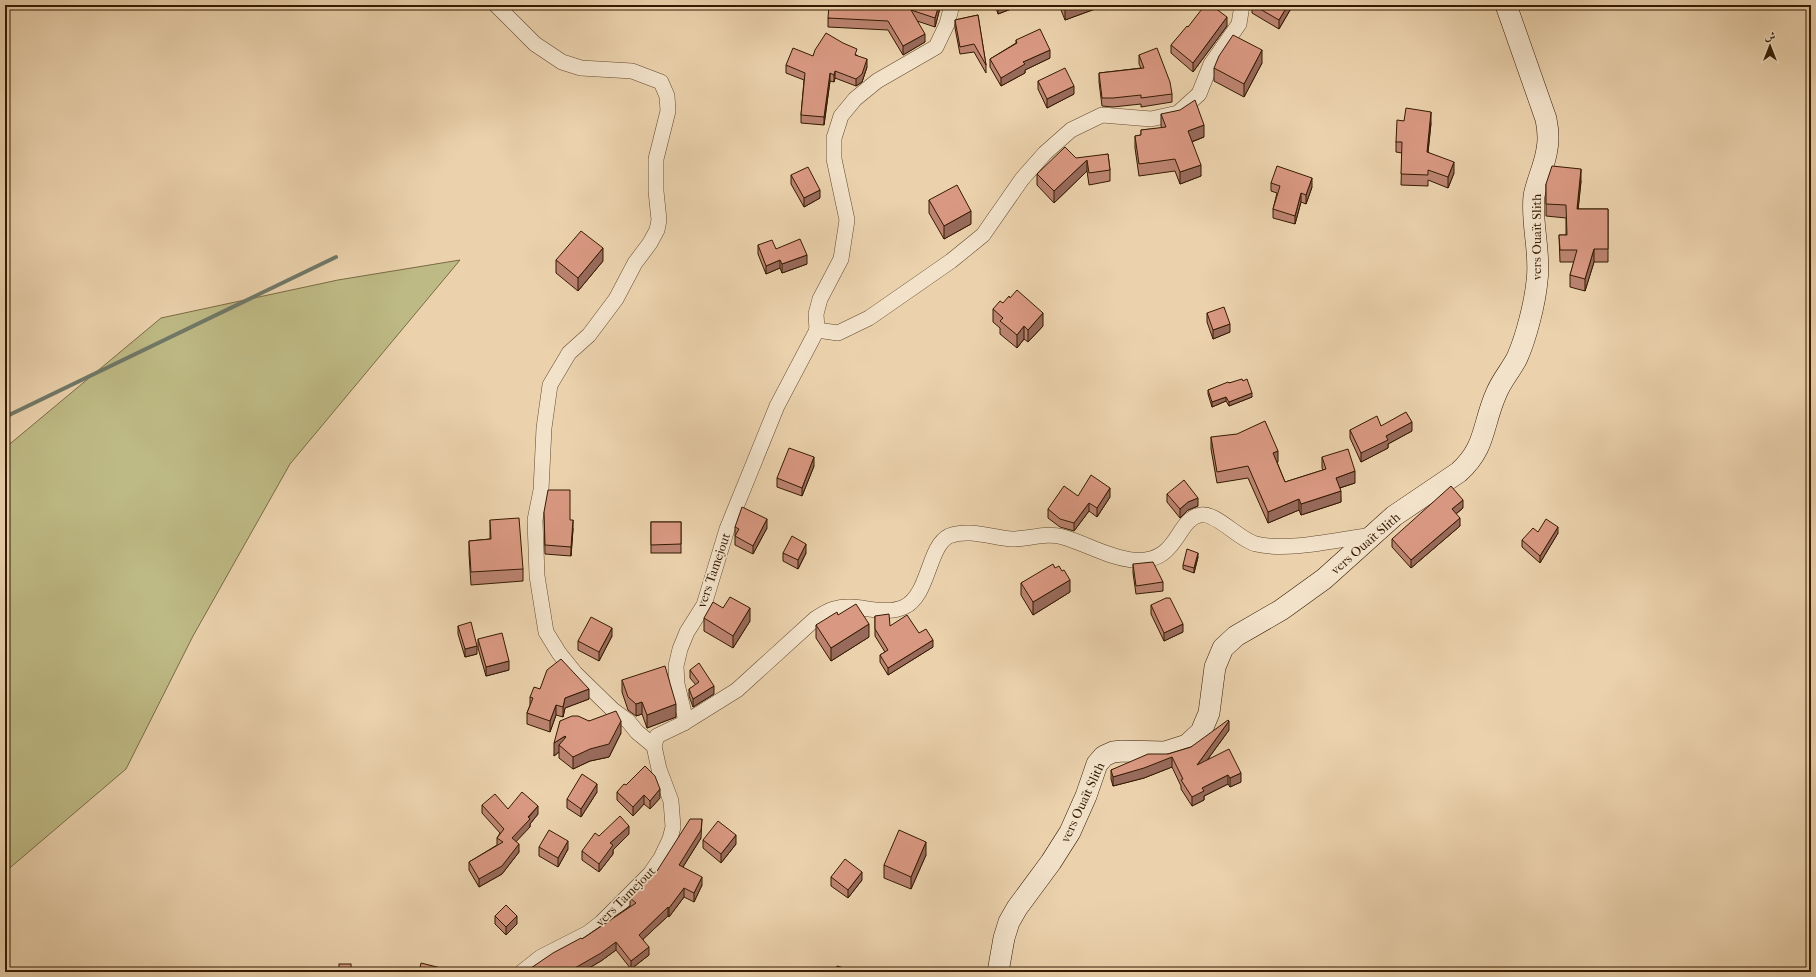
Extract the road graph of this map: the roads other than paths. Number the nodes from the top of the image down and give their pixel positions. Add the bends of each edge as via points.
1 (496, 5) edge
2 (952, 5) edge
3 (1242, 5) edge
4 (1506, 5) edge
5 (817, 330) junction
6 (1373, 535) junction
7 (684, 723) junction
8 (654, 746) junction
9 (522, 972) edge
10 (998, 972) edge

1 - 8 street via 535,44 562,62 581,68 632,71 661,82 667,96 668,111 656,159 659,220 657,230 635,263 616,299 589,335 569,353 550,385 535,520 537,576 546,632 575,673
2 - 5 street via 947,24 936,47 877,81 855,99 841,116 834,138 834,159 847,220 841,259 820,299 816,314
3 - 5 street via 1239,24 1211,64 1199,94 1178,113 1151,119 1102,114 1071,130 1045,153 1022,179 983,234 951,261 869,318 838,333
4 - 6 street, vers Ouaït Slith via 1549,134 1534,197 1538,264 1535,296 1520,350 1496,393 1476,454 1458,472 1394,516
5 - 7 street, vers Tamejout via 777,406 727,529 704,605 680,649 676,666
6 - 7 street via 1289,546 1270,546 1255,544 1209,515 1201,514 1189,522 1170,548 1159,556 1146,560 1132,560 1103,553 1062,536 1046,534 1012,539 969,534 949,536 941,542 916,597 905,607 891,610 849,607 826,612 737,690
6 - 10 street, vers Ouaït Slith via 1324,579 1282,610 1236,636 1223,648 1215,667 1209,713 1201,732 1187,745 1165,752 1113,752 1104,756 1097,764 1070,832 1009,922
7 - 8 street via 657,736
8 - 9 street, vers Tamejout via 671,801 673,827 661,858 650,874 601,923 588,933 541,957

